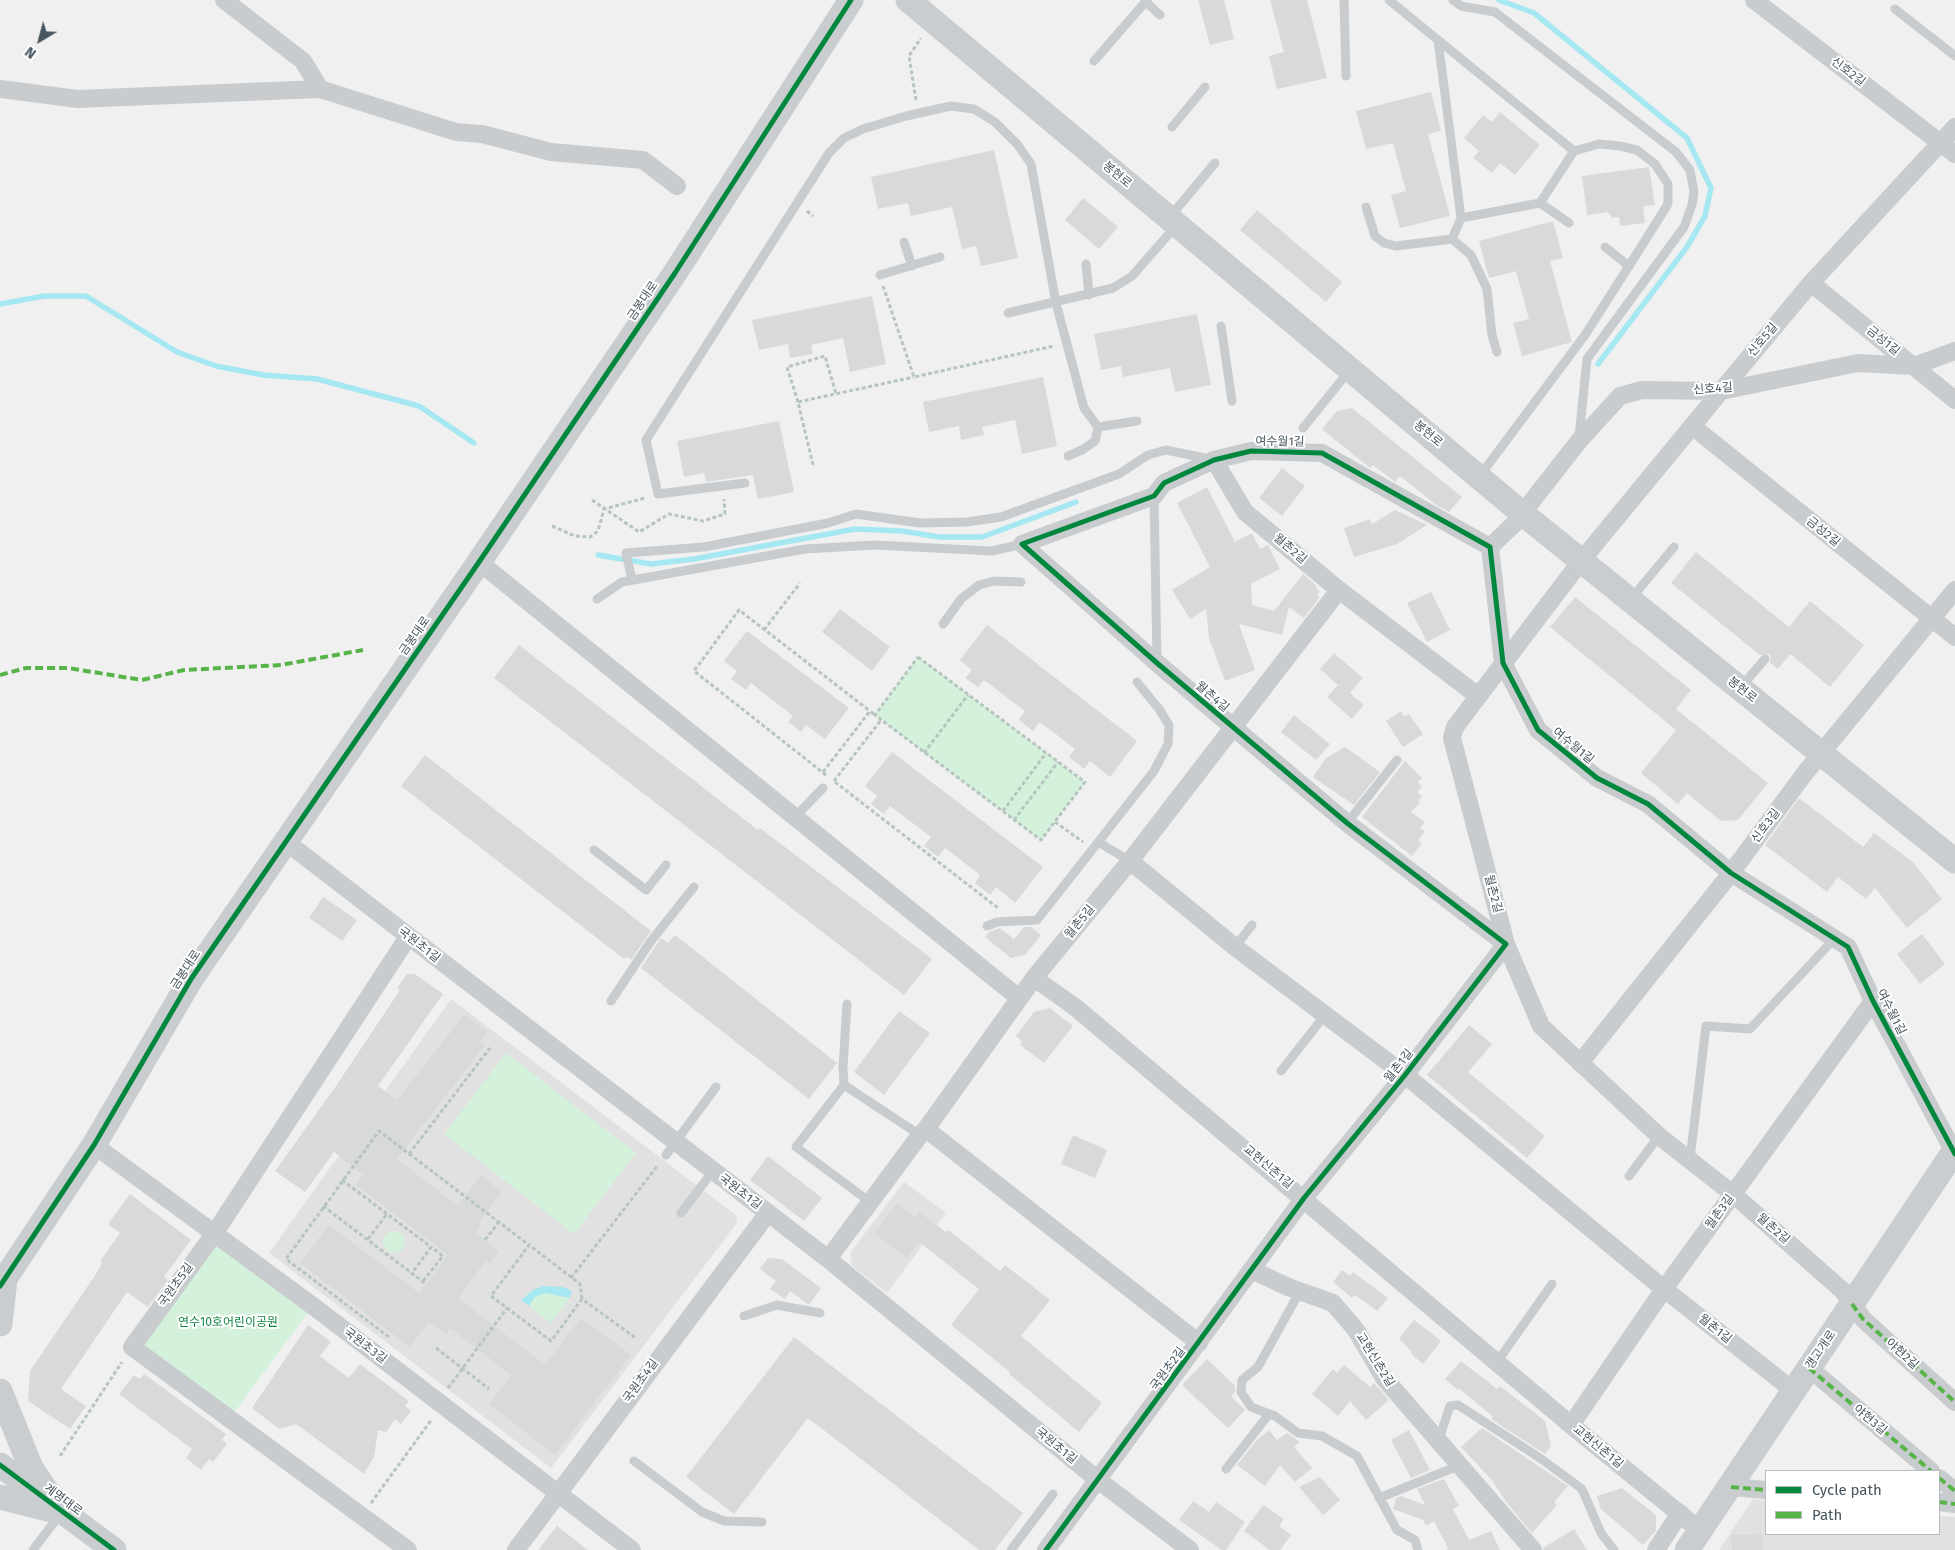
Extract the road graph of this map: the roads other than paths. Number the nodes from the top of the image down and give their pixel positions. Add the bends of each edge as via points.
1 (224, 0) edge
2 (852, 0) edge
3 (908, 0) edge
4 (1344, 0) edge
5 (1389, 0) edge
6 (1453, 0) edge
7 (1754, 0) edge
8 (1146, 1) edge
9 (1895, 9) dead end
10 (1160, 15) dead end
11 (1438, 40) junction
12 (1955, 56) edge
13 (1094, 61) dead end
14 (1346, 76) dead end
15 (1205, 87) dead end
16 (0, 89) edge
17 (320, 89) junction
18 (1172, 127) dead end
19 (1955, 127) edge
20 (1948, 148) edge
21 (1574, 151) junction
22 (1215, 163) dead end
23 (677, 186) dead end
24 (1540, 203) junction
25 (1366, 207) dead end
26 (1461, 218) junction
27 (1173, 221) junction
28 (1569, 223) dead end
29 (1452, 239) junction
30 (904, 242) dead end
31 (1605, 247) dead end
32 (940, 257) dead end
33 (1086, 264) dead end
34 (912, 266) junction
35 (1629, 266) junction
36 (880, 275) road end
37 (1811, 283) junction
38 (1089, 295) junction
39 (1056, 303) junction
40 (1008, 312) dead end
41 (1221, 326) dead end
42 (1955, 351) edge
43 (1497, 352) dead end
44 (1914, 366) junction
45 (1350, 369) junction
46 (1721, 390) junction
47 (1955, 400) edge
48 (1232, 401) dead end
49 (1137, 421) dead end
50 (1692, 426) junction
51 (1098, 427) junction
52 (1303, 428) dead end
53 (1579, 441) junction
54 (1068, 456) dead end
55 (1214, 460) junction
56 (1479, 477) junction
57 (745, 483) dead end
58 (1154, 496) junction
59 (1523, 514) junction
60 (1022, 544) junction
61 (1490, 547) junction
62 (1674, 547) dead end
63 (1581, 561) junction
64 (479, 562) junction
65 (632, 580) junction
66 (1021, 582) dead end
67 (1339, 590) junction
68 (1955, 590) edge
69 (597, 599) dead end
70 (1630, 600) junction
71 (1931, 618) junction
72 (944, 624) dead end
73 (1955, 637) edge
74 (1765, 659) dead end
75 (1157, 663) junction
76 (1503, 663) junction
77 (1137, 682) dead end
78 (1740, 688) junction
79 (1478, 696) junction
80 (1232, 727) junction
81 (1821, 753) junction
82 (1397, 760) dead end
83 (823, 788) dead end
84 (794, 818) junction
85 (1347, 824) junction
86 (285, 841) junction
87 (1098, 842) junction
88 (594, 850) dead end
89 (1130, 861) junction
90 (1955, 861) edge
91 (666, 865) dead end
92 (1731, 873) junction
93 (694, 886) dead end
94 (1252, 925) dead end
95 (987, 926) dead end
96 (408, 937) junction
97 (1835, 938) junction
98 (1506, 944) junction
99 (1235, 947) junction
100 (1034, 978) junction
101 (1018, 998) junction
102 (610, 1001) dead end
103 (1873, 1001) junction
104 (847, 1004) dead end
105 (1325, 1015) junction
106 (1580, 1063) junction
107 (1281, 1071) dead end
108 (1405, 1075) junction
109 (844, 1085) junction
110 (716, 1087) dead end
111 (923, 1132) junction
112 (1659, 1136) junction
113 (94, 1145) junction
114 (670, 1149) junction
115 (1954, 1152) edge
116 (1690, 1160) junction
117 (713, 1171) junction
118 (1630, 1176) dead end
119 (1733, 1194) junction
120 (1304, 1198) junction
121 (870, 1202) junction
122 (682, 1212) dead end
123 (768, 1213) junction
124 (214, 1234) junction
125 (828, 1260) junction
126 (1252, 1270) junction
127 (2, 1282) edge
128 (1552, 1284) dead end
129 (1664, 1289) junction
130 (1300, 1291) junction
131 (1852, 1304) junction
132 (820, 1313) dead end
133 (744, 1316) dead end
134 (0, 1324) edge
135 (1199, 1343) junction
136 (1497, 1362) junction
137 (1809, 1368) junction
138 (1794, 1390) junction
139 (0, 1391) edge
140 (1955, 1402) edge
141 (1269, 1414) junction
142 (1571, 1425) junction
143 (1438, 1443) junction
144 (634, 1461) dead end
145 (0, 1465) edge
146 (1458, 1466) junction
147 (1226, 1469) dead end
148 (1930, 1470) edge
149 (1940, 1479) edge
150 (1098, 1480) junction
151 (1731, 1487) junction
152 (1765, 1490) edge
153 (1955, 1491) edge
154 (558, 1494) junction
155 (1053, 1494) dead end
156 (0, 1496) edge
157 (1378, 1498) junction
158 (1940, 1502) edge
159 (1955, 1504) edge
160 (62, 1512) junction
161 (1680, 1513) junction
162 (762, 1522) dead end
163 (1701, 1529) junction
164 (33, 1550) edge
165 (114, 1550) edge
166 (408, 1550) edge
167 (516, 1550) edge
168 (632, 1550) edge
169 (1012, 1550) edge
170 (1046, 1550) edge
171 (1190, 1550) edge
172 (1418, 1550) edge
173 (1533, 1550) edge
174 (1614, 1550) edge
175 (1656, 1550) edge
176 (1687, 1550) edge

1 - 17 street via 303,61
2 - 64 street, 금봉대로 via 675,273
3 - 27 street, 봉현로
4 - 14 lane
5 - 11 lane
6 - 53 lane via 1461,6 1495,12 1676,152 1690,170 1694,192 1684,226 1586,359
7 - 20 street, 신호2길
8 - 10 lane
8 - 13 lane
9 - 12 lane
11 - 21 lane
11 - 26 lane
15 - 18 lane
16 - 17 street via 78,99
17 - 23 street via 456,132 482,134 551,152 643,160
19 - 20 street, 신호5길
20 - 37 street, 신호5길
21 - 24 lane
21 - 35 lane via 1599,144 1637,150 1655,164 1668,184 1668,204
22 - 27 lane
24 - 26 lane
24 - 28 lane
25 - 29 lane via 1375,236 1384,244 1396,246
26 - 29 lane
27 - 38 lane via 1132,276 1113,288
27 - 45 street, 봉현로
29 - 43 lane via 1471,255 1487,289
30 - 34 lane
31 - 35 lane
32 - 34 lane
33 - 38 lane
34 - 36 lane
35 - 56 lane via 1585,335
37 - 44 street, 금성1길
37 - 46 street, 신호5길
38 - 39 lane
39 - 40 lane
39 - 51 lane via 1084,408
39 - 57 lane via 1031,164 995,122 974,108 951,106 863,129 844,138 829,154 646,440 658,494
41 - 48 lane
42 - 44 street, 신호4길
44 - 46 street, 신호4길 via 1858,363
44 - 47 street, 금성1길
45 - 52 lane
45 - 56 street, 봉현로
46 - 50 street, 신호5길
46 - 53 street, 신호4길 via 1642,390 1620,396
49 - 51 lane
50 - 63 street, 신호5길
50 - 71 street, 금성2길
51 - 54 lane via 1095,441
53 - 59 street, 신호4길
55 - 58 street, 여수월1길 via 1164,483
55 - 61 street, 여수월1길 via 1251,451 1322,453
55 - 65 lane via 1166,450 1148,455 1119,474 1001,517 920,523 856,514 828,523 704,547 626,553
55 - 67 street, 월촌2길 via 1245,512
56 - 59 street, 봉현로
58 - 60 street
58 - 75 lane
59 - 61 street, 신호4길
59 - 63 street, 봉현로
60 - 65 lane via 992,551 875,545 805,550
60 - 75 street, 월촌4길
61 - 76 street, 여수월1길
62 - 70 lane
63 - 70 street, 봉현로
63 - 76 street, 신호5길
64 - 84 street
64 - 86 street, 금봉대로
65 - 69 lane via 622,582
66 - 72 lane via 994,581 979,585 961,599
67 - 79 street, 월촌2길
67 - 80 street, 월촌5길
68 - 71 street, 신호3길
70 - 78 street, 봉현로
71 - 73 street, 금성2길
71 - 81 street, 신호3길
74 - 78 lane
75 - 80 street, 월촌4길
76 - 79 street, 월촌2길
76 - 92 street, 여수월1길 via 1538,730 1597,778 1648,804
77 - 87 lane via 1170,725 1168,744 1154,771
78 - 81 street, 봉현로
79 - 98 street, 월촌2길 via 1455,727 1452,738
80 - 85 street, 월촌4길
80 - 89 street, 월촌5길
81 - 90 street, 봉현로
81 - 92 street, 신호3길
82 - 85 lane
83 - 84 lane
84 - 101 street
85 - 98 street, 월촌4길
86 - 96 street, 국원초1길
86 - 113 street, 금봉대로 via 191,979
87 - 89 lane
87 - 95 lane via 1036,920 997,922
88 - 91 lane via 646,890
89 - 99 street, 월촌1길
89 - 100 street, 월촌5길
92 - 97 street, 여수월1길
92 - 106 street, 신호3길
93 - 102 lane
94 - 99 lane
96 - 114 street, 국원초1길
96 - 124 street, 국원초5길
97 - 103 street, 여수월1길 via 1848,947
97 - 116 lane via 1750,1029 1706,1026
98 - 106 street, 월촌2길 via 1541,1026
98 - 108 street, 월촌1길
99 - 105 street, 월촌1길
100 - 101 street, 월촌5길
100 - 120 street, 교현신촌1길 via 1075,1007
101 - 111 street, 월촌5길
103 - 115 street, 여수월1길
103 - 119 street, 월촌3길
104 - 109 lane
105 - 107 lane
105 - 108 street, 월촌1길
106 - 112 street, 월촌2길
108 - 120 street, 월촌1길
108 - 129 street, 월촌1길
109 - 111 lane
109 - 121 lane via 796,1147
110 - 114 lane
111 - 121 street, 월촌5길
111 - 135 street
112 - 116 street, 월촌2길
112 - 118 lane
113 - 124 street, 국원초3길
113 - 127 street, 금봉대로
114 - 117 street, 국원초1길
115 - 131 street, 갱고개로
116 - 119 street, 월촌2길
117 - 122 lane
117 - 123 street, 국원초1길
119 - 129 street, 월촌3길
119 - 131 street, 월촌2길 via 1843,1290
120 - 126 street, 국원초2길
120 - 136 street, 교현신촌1길
121 - 125 street, 월촌5길
123 - 125 street, 국원초1길
123 - 154 street, 국원초4길
124 - 154 street, 국원초3길 via 442,1401
124 - 166 street, 국원초5길 via 132,1347
125 - 150 street, 국원초1길
126 - 130 street, 교현신촌2길
126 - 135 street, 국원초2길
127 - 134 street
128 - 136 lane
129 - 138 street, 월촌1길
129 - 142 street, 월촌3길
130 - 141 lane via 1258,1368 1242,1380 1241,1392 1251,1407
130 - 143 street, 교현신촌2길 via 1333,1304 1356,1330 1384,1378
131 - 137 street, 갱고개로
131 - 140 street, 야현2길 via 1863,1318
132 - 133 lane via 777,1305
135 - 150 street, 국원초2길
136 - 142 street, 교현신촌1길
137 - 138 street, 갱고개로
137 - 148 street, 야현3길
138 - 151 street, 갱고개로
139 - 160 street via 31,1468
141 - 147 lane
141 - 157 lane via 1298,1433 1322,1436 1357,1456
142 - 161 street, 교현신촌1길
143 - 146 street, 교현신촌2길
143 - 174 lane via 1450,1406 1458,1405 1582,1489 1601,1533
144 - 162 lane via 702,1512 724,1521
145 - 160 street, 계명대로
146 - 157 lane
146 - 173 street, 교현신촌2길
149 - 153 street
150 - 170 street, 국원초2길
150 - 171 street, 국원초1길
151 - 152 street
151 - 163 street, 갱고개로
154 - 167 street, 국원초4길
154 - 168 street, 국원초3길
155 - 169 lane
156 - 160 street
157 - 172 lane via 1397,1530 1415,1540
158 - 159 street
160 - 164 lane
160 - 165 street, 계명대로
161 - 163 street, 교현신촌1길
161 - 175 street
163 - 176 street, 갱고개로

